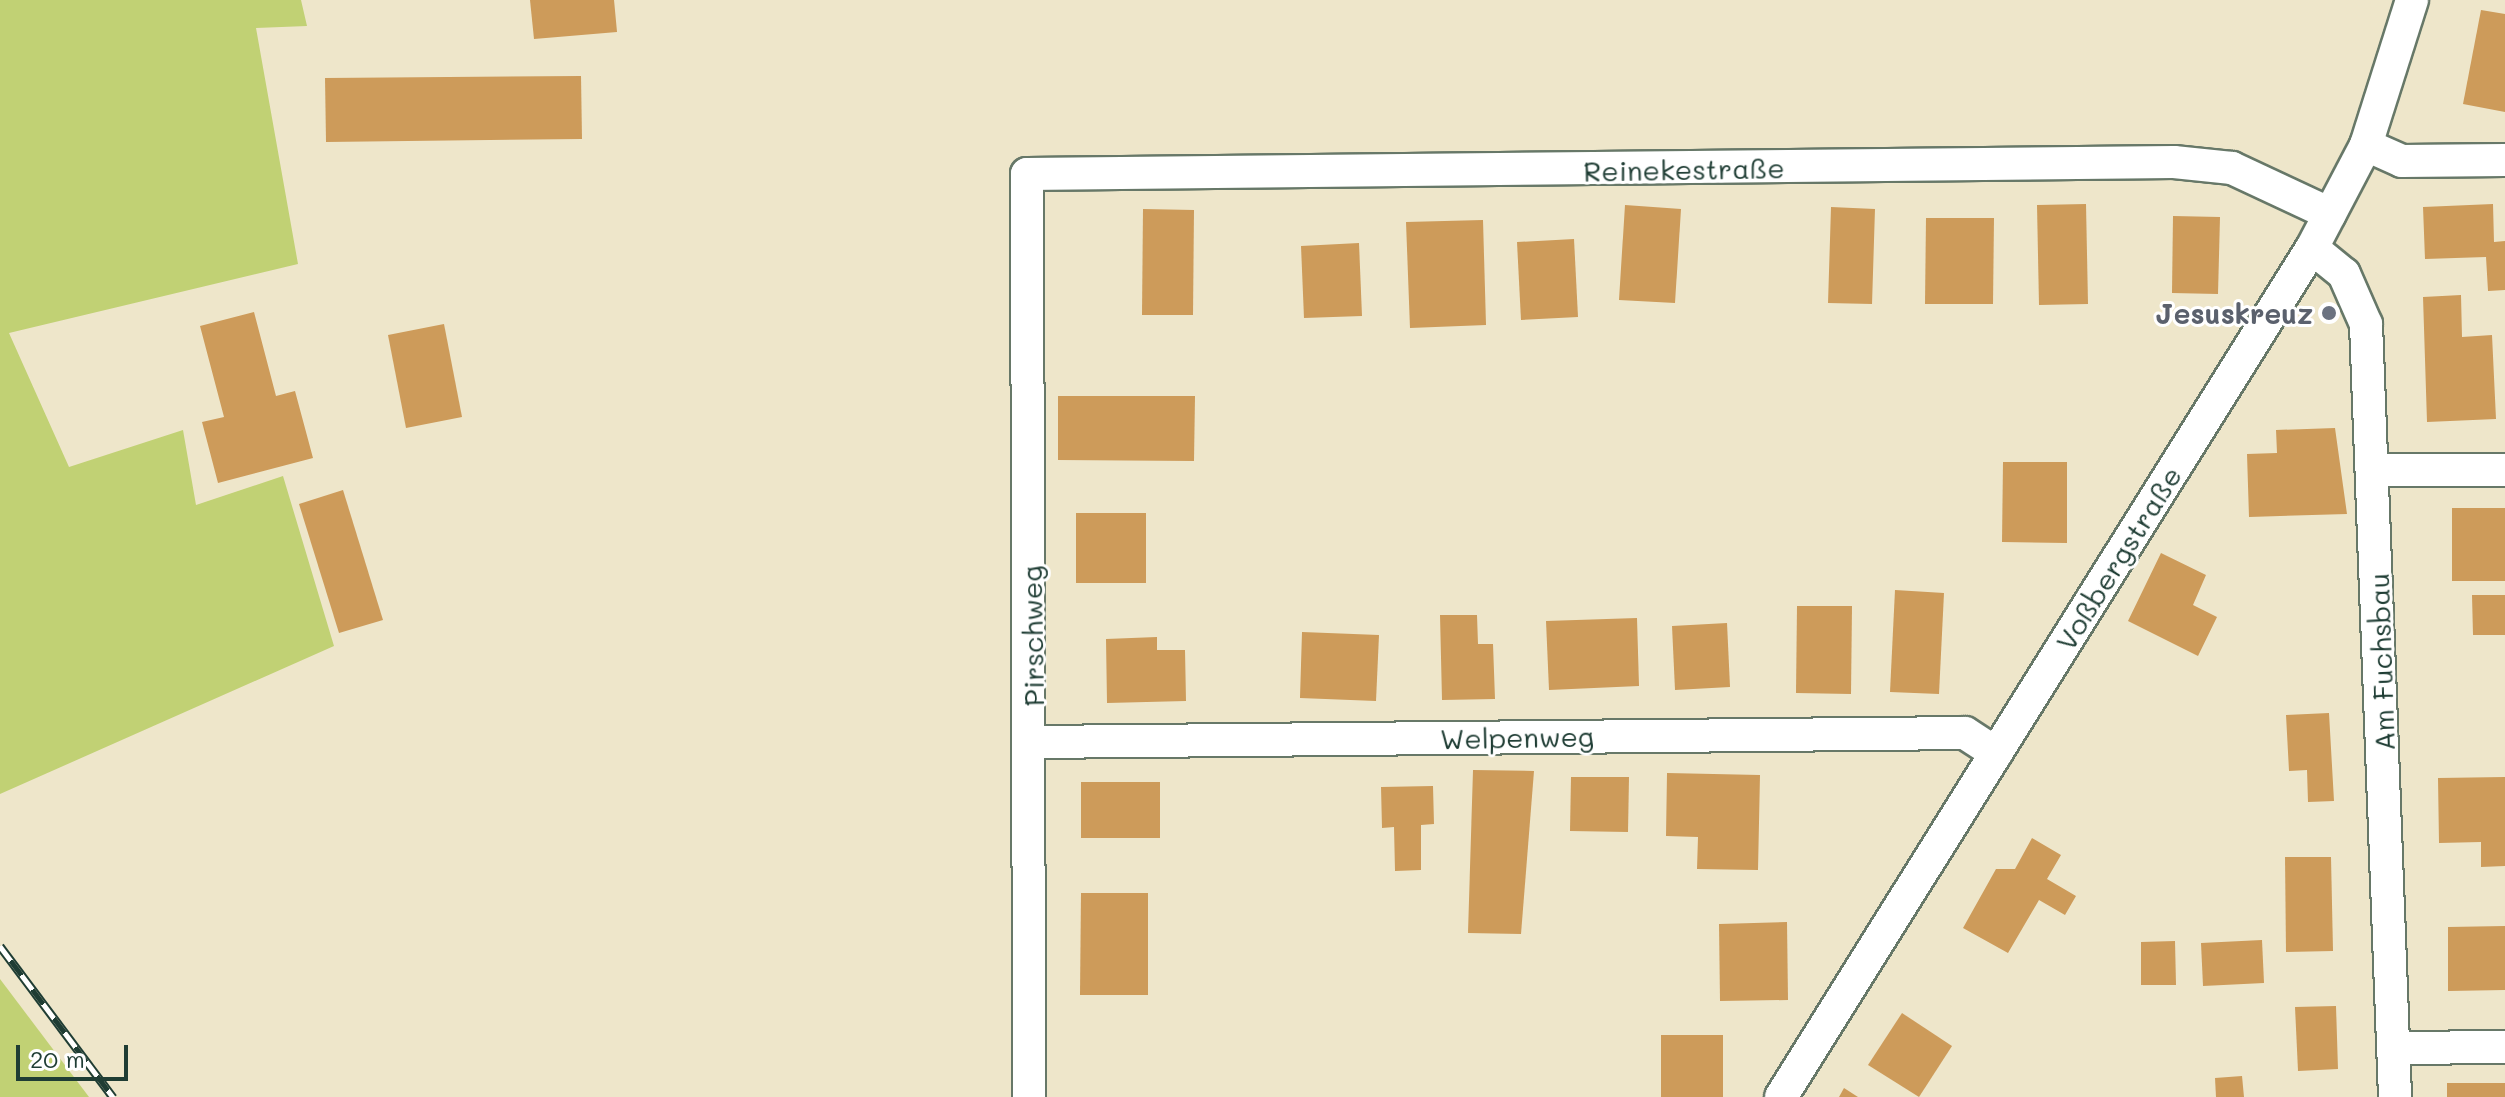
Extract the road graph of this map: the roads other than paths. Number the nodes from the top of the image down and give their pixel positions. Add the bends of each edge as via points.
1 (2412, 0) edge
2 (2366, 145) junction
3 (2505, 160) edge
4 (1027, 174) joint
5 (2330, 214) junction
6 (2312, 248) junction
7 (2374, 470) junction
8 (2505, 470) edge
9 (1033, 742) junction
10 (1996, 753) junction
11 (2505, 1047) edge
12 (2394, 1048) junction
13 (1029, 1097) edge
14 (1781, 1097) edge
15 (2395, 1097) edge

1 - 2 street, Voßbergstraße
2 - 3 street via 2402,161
2 - 5 street, Voßbergstraße
4 - 5 street, Reinekestraße via 2174,162 2232,168
4 - 9 street, Pirschweg
5 - 6 street, Voßbergstraße
6 - 7 street, Am Fuchsbau via 2344,274 2366,324
6 - 10 street, Voßbergstraße
7 - 8 street
7 - 12 street, Am Fuchsbau
9 - 10 street, Welpenweg via 1965,733
9 - 13 street, Pirschweg
10 - 14 street, Voßbergstraße
11 - 12 street
12 - 15 street, Am Fuchsbau

